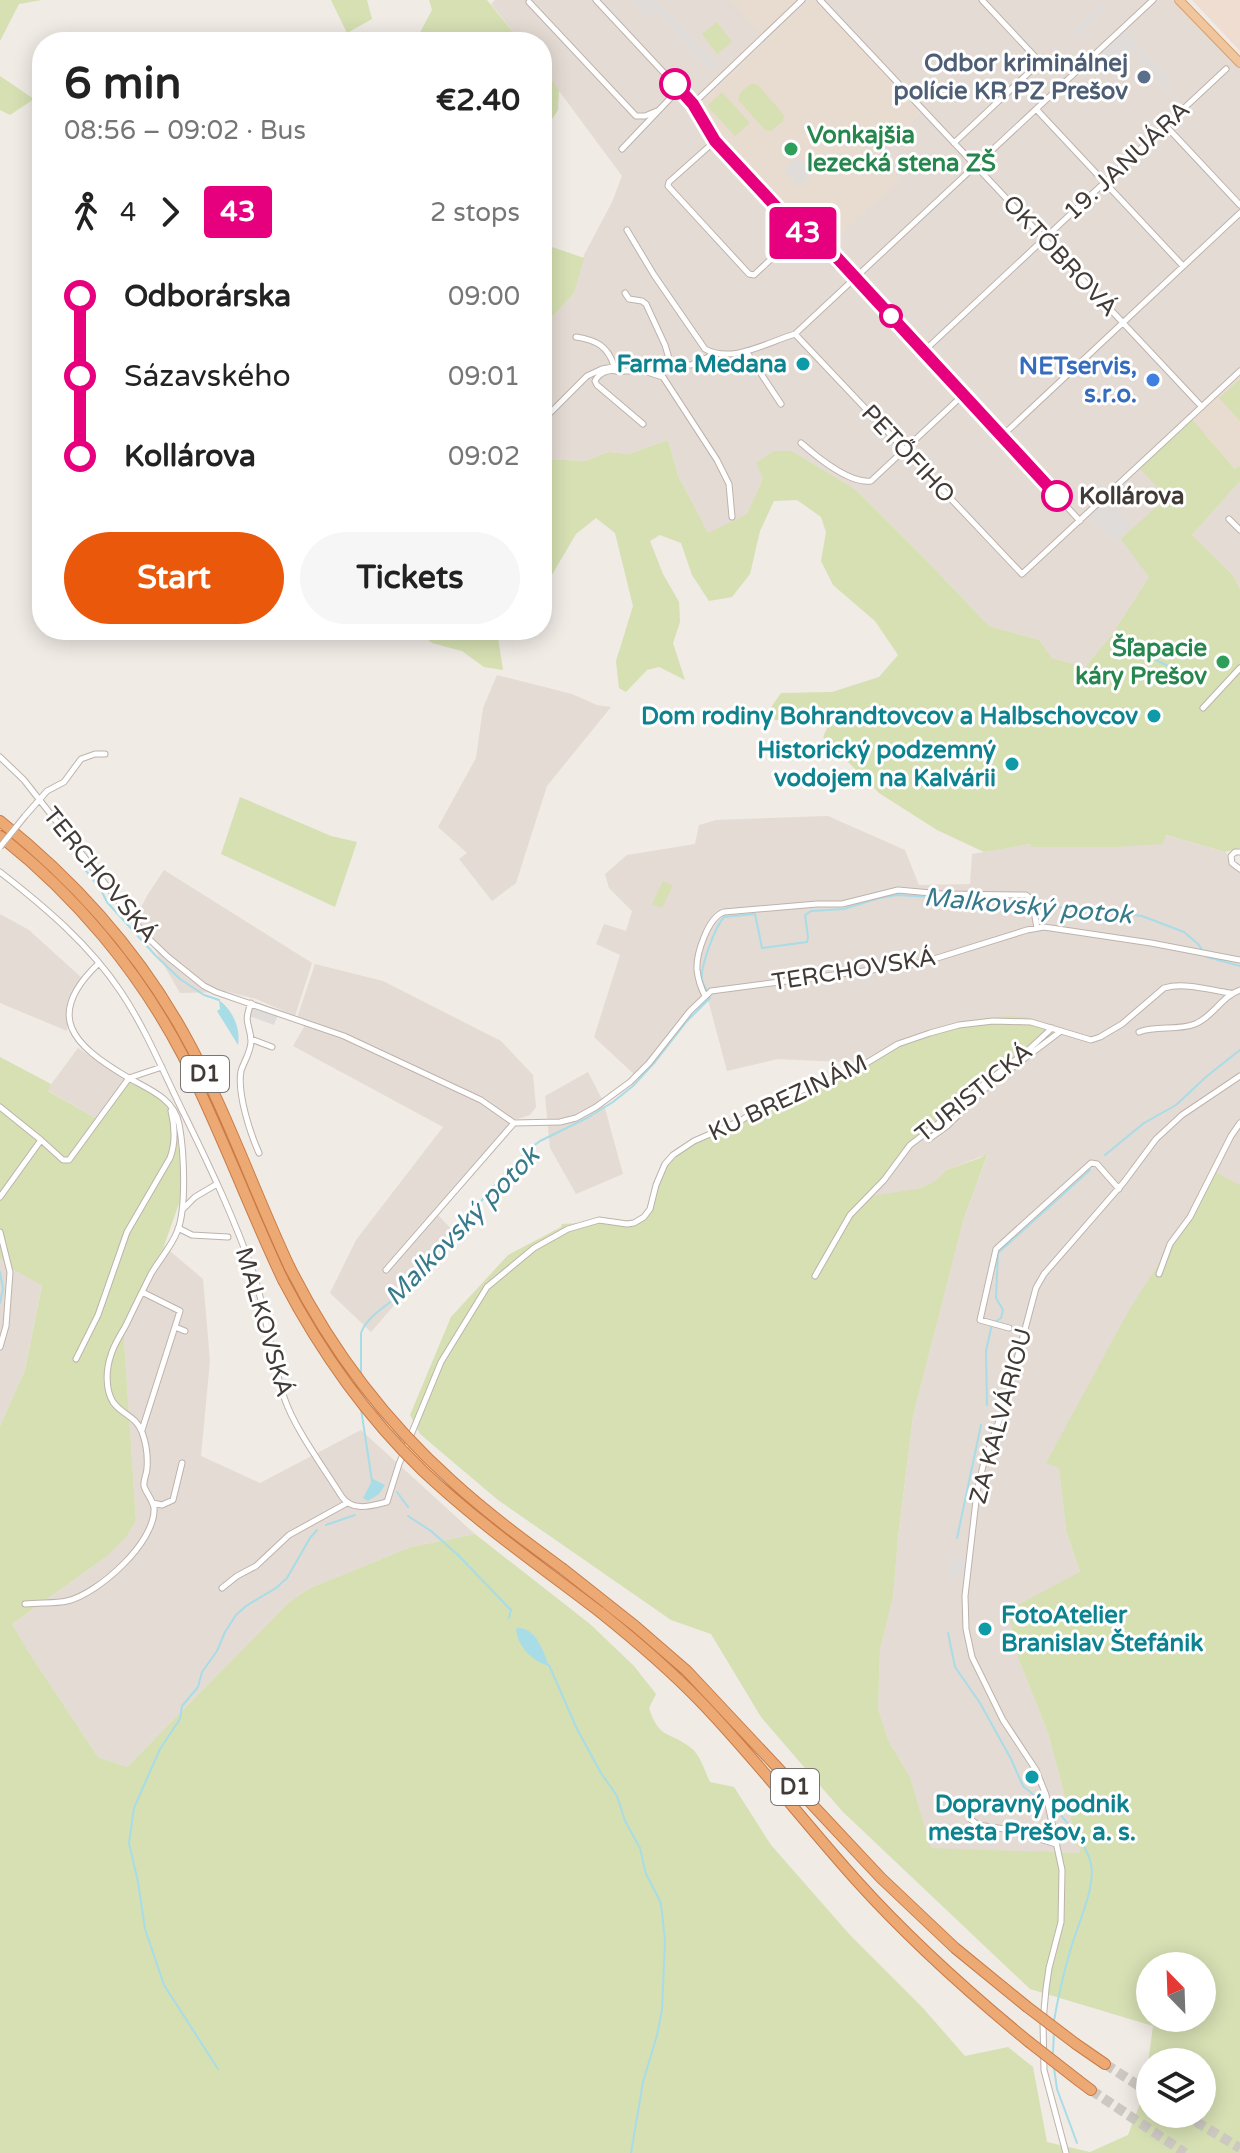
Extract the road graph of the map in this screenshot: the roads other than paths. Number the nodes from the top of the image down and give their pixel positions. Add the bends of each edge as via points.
1 (596, 0) edge
2 (802, 0) edge
3 (820, 0) edge
4 (982, 0) edge
5 (1153, 0) edge
6 (1179, 0) edge
7 (529, 2) dead end
8 (1240, 63) edge
9 (1226, 69) dead end
10 (679, 89) junction
11 (693, 104) junction
12 (1036, 109) junction
13 (657, 111) junction
14 (1165, 125) junction
15 (715, 141) junction
16 (954, 143) junction
17 (622, 149) dead end
18 (976, 166) junction
19 (1105, 182) junction
20 (1240, 205) edge
21 (1240, 213) edge
22 (627, 230) dead end
23 (800, 232) junction
24 (1044, 238) junction
25 (1183, 266) junction
26 (856, 279) junction
27 (625, 293) dead end
28 (1123, 322) junction
29 (795, 334) junction
30 (576, 337) dead end
31 (705, 349) junction
32 (746, 351) junction
33 (923, 352) junction
34 (714, 354) junction
35 (704, 358) junction
36 (671, 365) junction
37 (616, 368) junction
38 (1240, 371) edge
39 (963, 395) junction
40 (781, 404) dead end
41 (1202, 407) junction
42 (552, 411) edge
43 (643, 424) dead end
44 (1002, 436) junction
45 (801, 443) dead end
46 (905, 451) junction
47 (732, 517) dead end
48 (1229, 519) dead end
49 (1080, 521) junction
50 (1240, 530) edge
51 (1240, 668) edge
52 (1203, 708) dead end
53 (105, 754) dead end
54 (0, 757) edge
55 (39, 799) junction
56 (0, 821) edge
57 (0, 836) edge
58 (0, 846) edge
59 (1240, 852) edge
60 (1240, 869) edge
61 (0, 872) edge
62 (44, 874) junction
63 (1037, 928) junction
64 (1240, 960) edge
65 (99, 963) junction
66 (1240, 990) edge
67 (1230, 993) junction
68 (708, 994) junction
69 (251, 1003) junction
70 (1053, 1028) junction
71 (1061, 1031) junction
72 (1139, 1032) dead end
73 (251, 1039) junction
74 (272, 1047) dead end
75 (162, 1067) junction
76 (1240, 1076) edge
77 (129, 1078) junction
78 (170, 1106) junction
79 (0, 1107) edge
80 (514, 1123) junction
81 (1240, 1123) edge
82 (929, 1139) dead end
83 (41, 1140) junction
84 (259, 1153) dead end
85 (217, 1184) junction
86 (1119, 1189) junction
87 (0, 1197) edge
88 (182, 1211) junction
89 (178, 1228) junction
90 (0, 1232) edge
91 (228, 1237) dead end
92 (386, 1270) dead end
93 (1159, 1274) dead end
94 (815, 1276) dead end
95 (142, 1292) junction
96 (175, 1327) junction
97 (1009, 1328) dead end
98 (185, 1331) dead end
99 (0, 1347) edge
100 (76, 1359) dead end
101 (142, 1432) junction
102 (182, 1463) dead end
103 (152, 1502) junction
104 (347, 1503) junction
105 (222, 1588) dead end
106 (25, 1604) dead end
107 (969, 1818) dead end
108 (1056, 1844) junction
109 (1105, 2064) tunnel mouth
110 (1091, 2090) tunnel mouth
111 (1066, 2153) edge

1 - 10 street
2 - 11 street
3 - 16 street, OKTÓBROVÁ
4 - 16 street via 1040,62
5 - 12 street
6 - 8 main road
7 - 13 street via 636,116
9 - 14 street, 19. JANUÁRA
10 - 11 street
10 - 13 street
11 - 15 street
12 - 18 street
12 - 19 street
13 - 17 street
14 - 19 street, 19. JANUÁRA
14 - 20 street
15 - 23 street
15 - 23 street via 668,186 749,274
16 - 18 street, OKTÓBROVÁ
18 - 24 street, OKTÓBROVÁ
18 - 26 street
19 - 24 street, 19. JANUÁRA
19 - 25 street
21 - 25 street
22 - 31 street
23 - 26 street via 828,248
24 - 28 street, OKTÓBROVÁ
24 - 33 street, 19. JANUÁRA
25 - 28 street
26 - 29 street
26 - 33 street
27 - 36 street via 646,304
28 - 41 street, OKTÓBROVÁ
28 - 44 street
29 - 32 street
29 - 46 street, PETŐFIHO
30 - 37 street via 598,342
31 - 34 street
31 - 35 street
32 - 34 street
32 - 40 street
33 - 39 street
34 - 35 street
35 - 36 street via 691,365
36 - 37 street via 641,362
37 - 42 street via 587,376
37 - 43 street via 595,381
37 - 47 street via 663,377 729,484
38 - 41 street
39 - 44 street
39 - 46 street
41 - 49 street
44 - 49 street
45 - 46 street via 825,464 865,482
46 - 49 street, PETŐFIHO via 1022,574
48 - 50 street
51 - 52 street
53 - 55 street, TERCHOVSKÁ via 81,759 64,782
54 - 55 street, TERCHOVSKÁ
55 - 58 street, TERCHOVSKÁ, bridge
55 - 69 street, TERCHOVSKÁ via 146,936 204,986
56 - 109 highway, D1, bridge via 87,900 153,983 201,1066 310,1305 342,1357 402,1432 473,1500 687,1671 881,1878 955,1948
57 - 62 highway, D1
58 - 62 highway
59 - 60 street via 1231,856
61 - 65 street, MALKOVSKÁ via 63,924
62 - 110 highway, D1, bridge via 110,945 168,1029 283,1280 334,1366 376,1421 475,1517 648,1652 699,1700 896,1922 958,1982
63 - 64 street, TERCHOVSKÁ
63 - 68 street, TERCHOVSKÁ via 910,965
63 - 68 street via 1032,900 1026,895 898,890 842,904 724,912 708,927 697,964
65 - 75 street, MALKOVSKÁ
65 - 77 street via 73,995 70,1022 84,1048
66 - 67 street
67 - 71 street, KU BREZINÁM via 1171,986 1100,1037 1091,1040
67 - 72 street via 1196,1024
68 - 80 street via 640,1072 596,1107 560,1122
69 - 73 street via 246,1026
69 - 80 street, TERCHOVSKÁ via 344,1036 481,1100
70 - 71 street, KU BREZINÁM
70 - 94 street, TURISTICKÁ via 910,1145 850,1215
70 - 104 street, KU BREZINÁM via 993,1021 959,1025 898,1044 850,1073 764,1104 673,1155 650,1209 634,1223 599,1220 534,1248 487,1287 441,1362 387,1502 369,1507
71 - 82 street, TURISTICKÁ
73 - 74 street
73 - 84 street via 240,1081
75 - 77 street
75 - 85 street, MALKOVSKÁ
76 - 86 street, ZA KALVÁRIOU via 1156,1139
77 - 78 street
77 - 83 street via 69,1160
78 - 88 street via 179,1124
78 - 100 street via 170,1158 127,1232 98,1315
79 - 83 street
80 - 92 street
81 - 93 street via 1170,1244
83 - 87 street
85 - 88 street
85 - 104 street, MALKOVSKÁ via 255,1280 284,1398
86 - 97 street, ZA KALVÁRIOU via 1091,1163 996,1249 980,1320
86 - 108 street, ZA KALVÁRIOU via 1036,1288 977,1492 965,1596 972,1657 1003,1720 1036,1770
88 - 89 street
89 - 91 street via 192,1235
89 - 95 street
90 - 99 street via 10,1272
95 - 96 street via 180,1311
95 - 101 street via 107,1372 114,1404
96 - 98 street
96 - 101 street
101 - 103 street via 147,1454 144,1484
102 - 103 street via 173,1500
103 - 106 street via 149,1528 105,1581 66,1602
104 - 105 street via 289,1535
107 - 108 street via 978,1825
108 - 111 street, ZA KALVÁRIOU via 1062,1870 1061,1922 1049,1968 1043,2057

